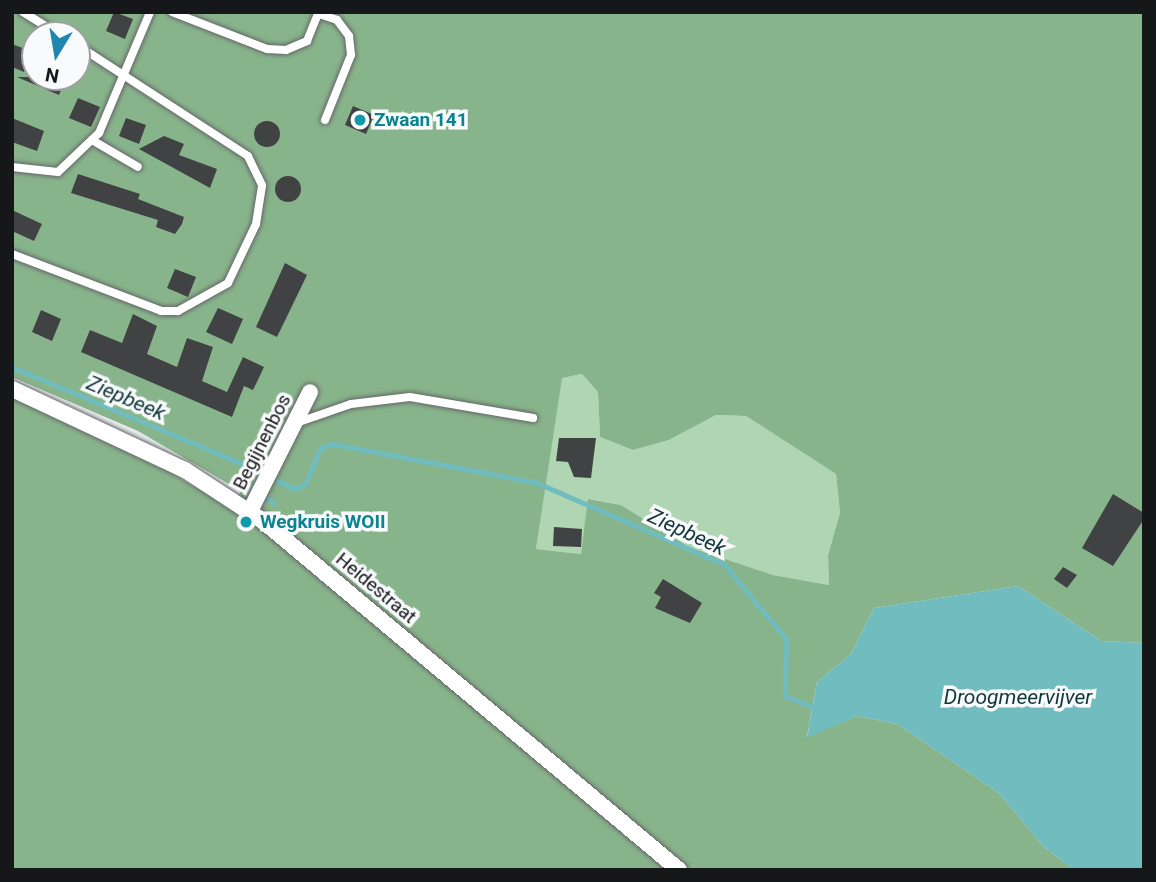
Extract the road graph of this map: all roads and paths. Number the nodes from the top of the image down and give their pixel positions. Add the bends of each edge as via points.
1 (150, 12) edge
2 (172, 12) edge
3 (319, 13) edge
4 (91, 54) edge
5 (124, 74) junction
6 (325, 120) dead end
7 (92, 140) junction
8 (12, 167) edge
9 (138, 167) dead end
10 (12, 254) edge
11 (12, 389) edge
12 (310, 392) dead end
13 (533, 418) dead end
14 (299, 422) junction
15 (250, 511) junction
16 (679, 870) edge

1 - 5 lane
2 - 3 lane via 267,49 286,50 307,41
3 - 6 lane via 343,28 351,55
4 - 5 lane
5 - 7 lane
5 - 10 lane via 248,156 262,185 256,224 228,283 178,311 161,311
7 - 8 lane via 58,172
7 - 9 lane
11 - 15 street, Heidestraat via 138,446
12 - 14 street, Begijnenbos
13 - 14 lane via 410,397 351,404
14 - 15 street, Begijnenbos
15 - 16 street, Heidestraat

